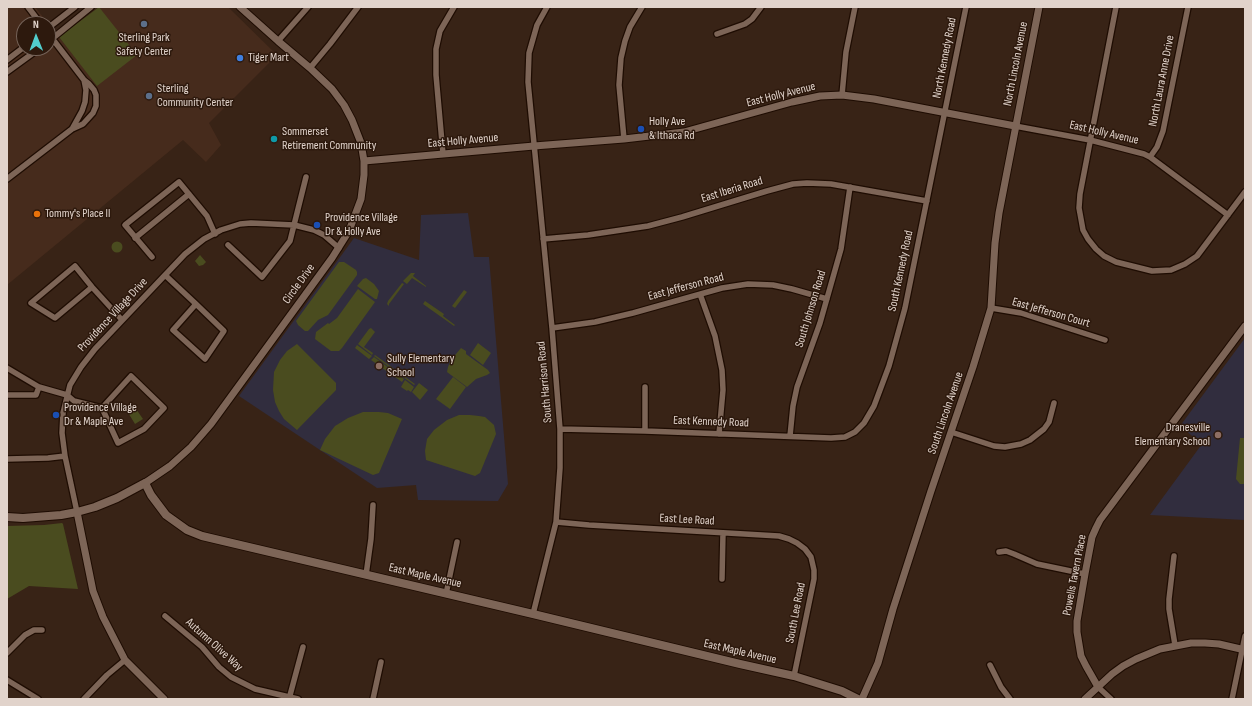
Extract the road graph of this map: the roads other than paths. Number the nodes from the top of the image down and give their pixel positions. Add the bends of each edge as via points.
1 (28, 7) edge
2 (75, 7) edge
3 (91, 7) edge
4 (240, 7) edge
5 (308, 7) edge
6 (358, 7) edge
7 (454, 7) edge
8 (547, 7) edge
9 (642, 7) edge
10 (761, 7) edge
11 (855, 7) edge
12 (966, 7) edge
13 (1039, 7) edge
14 (1116, 7) edge
15 (1188, 7) edge
16 (35, 16) edge
17 (56, 22) edge
18 (717, 34) dead end
19 (56, 35) edge
20 (278, 42) junction
21 (56, 47) edge
22 (16, 53) edge
23 (29, 56) edge
24 (7, 60) edge
25 (310, 68) junction
26 (7, 72) edge
27 (84, 80) junction
28 (842, 95) junction
29 (945, 112) junction
30 (1015, 126) junction
31 (72, 129) junction
32 (624, 139) junction
33 (1090, 140) junction
34 (534, 146) junction
35 (444, 154) junction
36 (1150, 157) junction
37 (364, 161) junction
38 (306, 177) dead end
39 (7, 179) edge
40 (850, 187) junction
41 (1245, 192) edge
42 (189, 194) junction
43 (927, 201) junction
44 (1228, 215) junction
45 (294, 224) junction
46 (215, 234) junction
47 (135, 238) junction
48 (543, 238) junction
49 (228, 245) dead end
50 (339, 248) junction
51 (152, 257) dead end
52 (165, 275) junction
53 (92, 287) junction
54 (700, 294) junction
55 (827, 299) junction
56 (196, 304) junction
57 (991, 308) junction
58 (122, 320) junction
59 (1245, 326) edge
60 (552, 328) junction
61 (1105, 340) dead end
62 (7, 368) edge
63 (39, 387) junction
64 (645, 387) dead end
65 (7, 395) edge
66 (67, 395) junction
67 (1054, 403) dead end
68 (102, 408) junction
69 (859, 428) joint
70 (560, 429) junction
71 (645, 431) junction
72 (951, 432) junction
73 (720, 434) junction
74 (790, 436) junction
75 (65, 456) junction
76 (7, 459) edge
77 (145, 483) junction
78 (373, 505) dead end
79 (78, 512) junction
80 (7, 517) edge
81 (556, 522) junction
82 (723, 533) junction
83 (457, 542) dead end
84 (999, 552) dead end
85 (810, 555) joint
86 (1174, 556) dead end
87 (1085, 574) junction
88 (366, 575) junction
89 (722, 579) dead end
90 (446, 594) junction
91 (533, 614) junction
92 (165, 616) dead end
93 (42, 630) dead end
94 (1245, 636) edge
95 (1175, 646) junction
96 (303, 647) dead end
97 (1243, 649) edge
98 (7, 653) edge
99 (125, 660) junction
100 (381, 662) dead end
101 (990, 665) dead end
102 (794, 676) junction
103 (7, 680) edge
104 (1098, 686) junction
105 (289, 698) edge
106 (38, 699) edge
107 (84, 699) edge
108 (164, 699) edge
109 (298, 699) edge
110 (373, 699) edge
111 (858, 699) edge
112 (862, 699) edge
113 (1010, 699) edge
114 (1085, 699) edge
115 (1111, 699) edge
116 (1232, 699) edge

1 - 16 street
2 - 17 street
3 - 19 street
4 - 20 street
5 - 20 street
6 - 25 street
7 - 35 street via 440,31 436,49
8 - 34 street, South Harrison Road via 537,25 529,53 528,82
9 - 32 street via 630,27 621,58 619,85
10 - 18 street via 745,24
11 - 28 street via 846,52
12 - 29 street, North Kennedy Road
13 - 30 street, North Lincoln Avenue
14 - 33 street
15 - 36 street, North Laura Anne Drive via 1163,131
20 - 25 street
21 - 27 street
22 - 24 street
23 - 26 street
25 - 37 street, Circle Drive via 332,89 347,110 357,132
27 - 31 street via 85,102
27 - 31 street via 94,90 96,106 90,118
28 - 29 street, East Holly Avenue
28 - 32 street, East Holly Avenue via 820,96 792,102 684,132
29 - 30 street, East Holly Avenue
29 - 43 street, South Kennedy Road
30 - 33 street, East Holly Avenue
30 - 57 street, South Lincoln Avenue via 995,243
31 - 39 street
32 - 34 street, East Holly Avenue
33 - 36 street, East Holly Avenue via 1134,150
33 - 44 street via 1079,208 1083,230 1104,256 1140,269 1157,272 1171,270 1197,256
34 - 35 street, East Holly Avenue
34 - 48 street, South Harrison Road
35 - 37 street, East Holly Avenue
36 - 44 street, East Holly Avenue
37 - 50 street, Circle Drive via 358,210
38 - 45 street
40 - 43 street, East Iberia Road
40 - 48 street, East Iberia Road via 793,184 648,226 588,235
40 - 55 street, South Johnson Road via 841,249
41 - 44 street
42 - 46 street via 207,216
42 - 47 street
42 - 47 street via 179,182 125,225
43 - 69 street, South Kennedy Road via 906,308 895,346 874,406
45 - 46 street, Providence Village Drive via 250,222
45 - 49 street via 290,241 262,277
45 - 50 street, Providence Village Drive via 324,235
46 - 52 street, Providence Village Drive via 195,245
47 - 51 street
48 - 60 street, South Harrison Road
50 - 77 street, Circle Drive via 211,424 170,466
52 - 56 street
52 - 58 street, Providence Village Drive
53 - 53 street via 75,266 31,303 55,318
53 - 58 street
54 - 55 street, East Jefferson Road via 748,284 773,285
54 - 60 street, East Jefferson Road via 595,322
54 - 73 street via 715,336 722,370
55 - 74 street, South Johnson Road via 798,387
56 - 56 street via 224,331 205,359 173,330
57 - 61 street, East Jefferson Court via 1021,313
57 - 72 street, South Lincoln Avenue
58 - 66 street, Providence Village Drive via 81,367
59 - 87 street, Powells Tavern Place via 1100,520 1092,537
60 - 70 street, South Harrison Road
62 - 63 street
63 - 65 street via 36,395
63 - 66 street
64 - 71 street
66 - 68 street via 74,401
66 - 75 street, Providence Village Drive via 62,423
67 - 72 street via 1049,422 1044,429 1021,444 994,446
68 - 68 street via 118,443 144,429 164,408 131,376
69 - 74 street, East Kennedy Road via 845,436 830,438
70 - 71 street, East Kennedy Road
70 - 81 street, South Harrison Road
71 - 73 street, East Kennedy Road
72 - 112 street, South Lincoln Avenue via 893,609 878,664
73 - 74 street, East Kennedy Road
75 - 76 street
75 - 79 street, Providence Village Drive
77 - 79 main road via 117,498
77 - 88 main road, East Maple Avenue via 166,515 187,530 202,536
78 - 88 street
79 - 80 main road via 23,518
79 - 99 street via 93,591
81 - 82 street, East Lee Road
81 - 91 street, South Harrison Road
82 - 85 street, East Lee Road via 784,537 798,543
82 - 89 street
83 - 90 street
84 - 87 street via 1006,551 1037,564
85 - 102 street, South Lee Road via 814,579
86 - 95 street via 1169,609
87 - 104 street, Powells Tavern Place via 1077,621 1078,643 1086,666
88 - 90 main road, East Maple Avenue
90 - 91 main road, East Maple Avenue
91 - 102 main road, East Maple Avenue
92 - 105 street, Autumn Olive Way via 231,676 255,689
93 - 98 street via 34,630 25,635
94 - 97 street
95 - 97 street via 1205,643
95 - 104 street via 1136,659
96 - 105 street
97 - 116 street
99 - 107 street
99 - 108 street
100 - 110 street
101 - 113 street
102 - 111 main road, East Maple Avenue via 842,691
103 - 106 street
104 - 114 street
104 - 115 street, Powells Tavern Place
105 - 109 street, Autumn Olive Way

